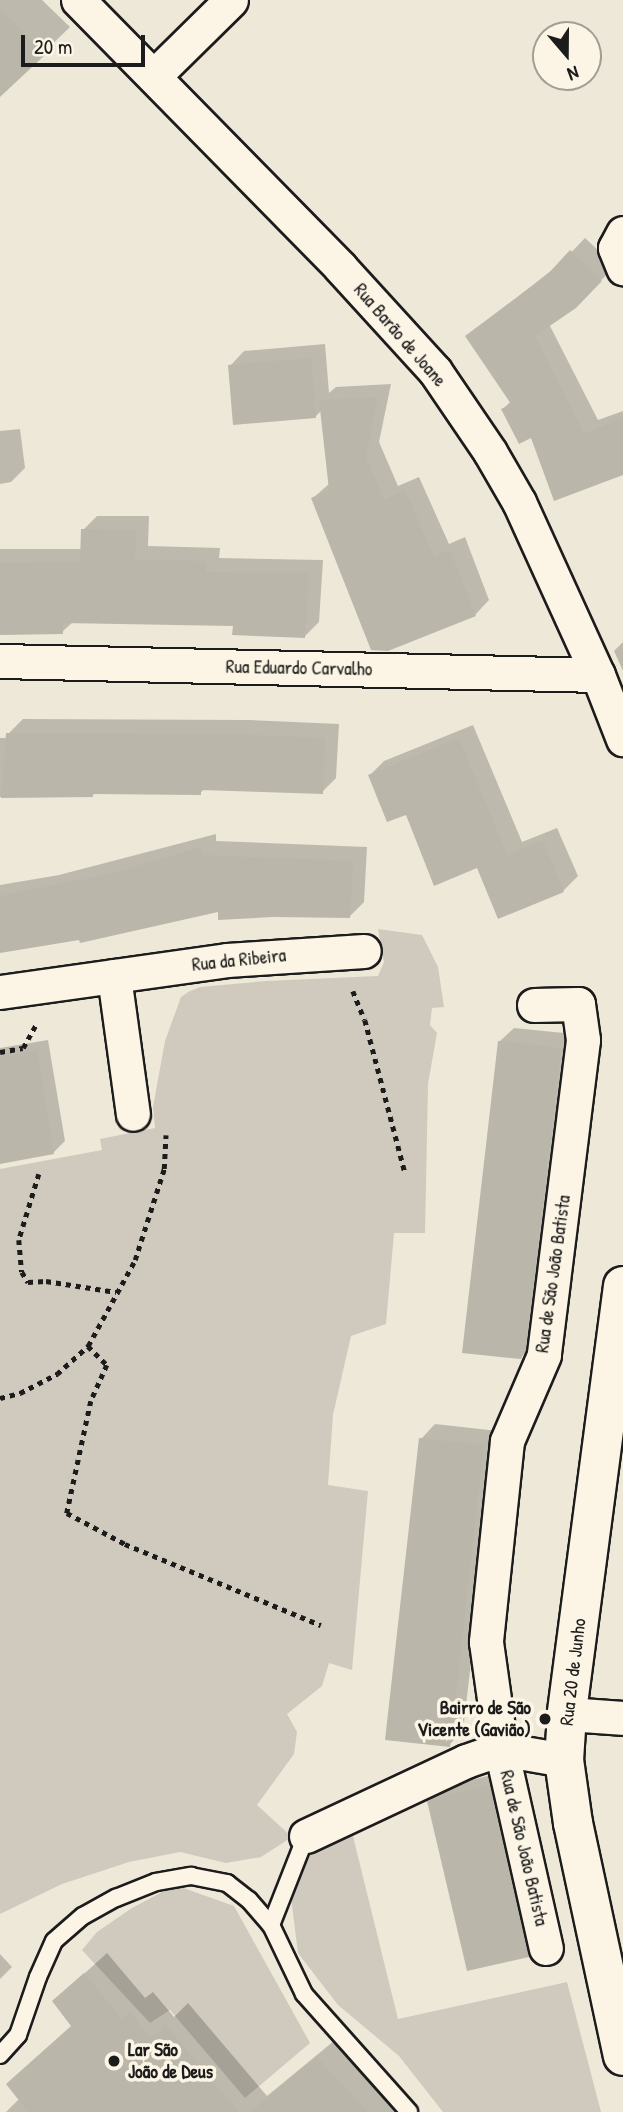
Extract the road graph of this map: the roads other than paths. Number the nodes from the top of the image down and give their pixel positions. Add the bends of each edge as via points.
1 (78, 0) edge
2 (231, 0) edge
3 (154, 76) junction
4 (623, 233) edge
5 (623, 268) edge
6 (0, 660) edge
7 (598, 675) junction
8 (623, 739) edge
9 (350, 951) road end
10 (114, 976) junction
11 (0, 992) edge
12 (534, 1005) dead end
13 (133, 1114) dead end
14 (623, 1289) edge
15 (567, 1714) junction
16 (623, 1718) edge
17 (501, 1749) junction
18 (564, 1760) junction
19 (306, 1836) joint
20 (271, 1924) junction
21 (546, 1948) dead end
22 (0, 2055) edge
23 (623, 2056) edge
24 (409, 2112) edge

1 - 3 street, Rua Barão de Joane
2 - 3 street
3 - 7 street, Rua Barão de Joane via 435,371 519,502
4 - 5 street via 615,248
6 - 7 street, Rua Eduardo Carvalho
7 - 8 street, Rua Barão de Joane
9 - 10 street, Rua da Ribeira via 227,960
10 - 11 street, Rua da Ribeira
10 - 13 street
12 - 17 street, Rua de São João Batista via 578,1004 583,1040 544,1355 507,1441 486,1642
14 - 15 street, Rua 20 de Junho
15 - 16 street
15 - 18 street, Rua 20 de Junho
17 - 18 street, Rua de São João Batista
17 - 19 street, Rua de São João Batista
17 - 21 street, Rua de São João Batista
18 - 23 street, Rua 20 de Junho via 573,1824
19 - 20 lane, Rua de São João Batista
20 - 22 lane via 227,1883 191,1876 156,1882 116,1898 83,1916 54,1941 18,2035
20 - 24 lane via 304,1994

